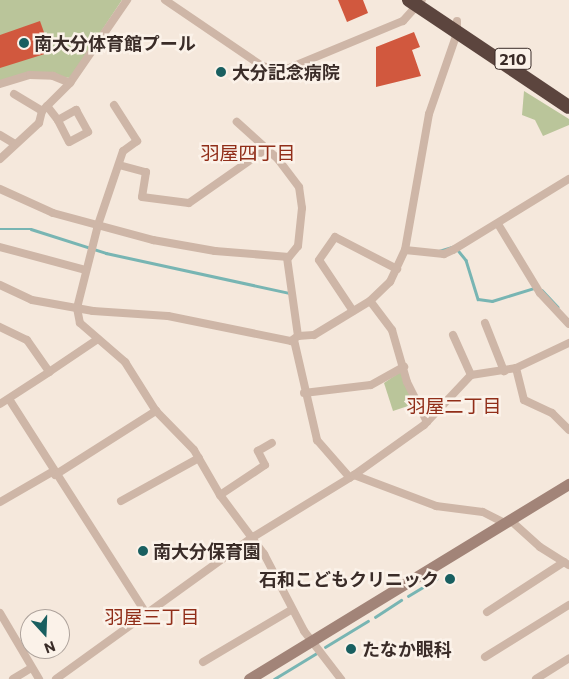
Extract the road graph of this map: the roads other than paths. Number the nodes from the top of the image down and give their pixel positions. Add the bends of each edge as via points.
1 (127, 0) edge
2 (165, 0) edge
3 (418, 1) edge
4 (457, 27) junction
5 (70, 83) junction
6 (0, 84) edge
7 (14, 94) dead end
8 (569, 96) edge
9 (114, 105) dead end
10 (569, 107) edge
11 (44, 109) junction
12 (58, 120) dead end
13 (237, 122) dead end
14 (0, 135) edge
15 (15, 144) junction
16 (266, 149) junction
17 (0, 159) edge
18 (119, 165) junction
19 (569, 179) edge
20 (0, 189) edge
21 (498, 224) junction
22 (98, 225) junction
23 (0, 247) edge
24 (405, 250) junction
25 (287, 258) junction
26 (396, 269) junction
27 (86, 270) junction
28 (0, 285) edge
29 (370, 301) junction
30 (77, 308) junction
31 (353, 311) junction
32 (485, 323) dead end
33 (569, 324) edge
34 (0, 327) edge
35 (453, 335) dead end
36 (296, 338) junction
37 (98, 339) junction
38 (569, 343) edge
39 (404, 367) junction
40 (516, 368) junction
41 (504, 371) junction
42 (49, 372) junction
43 (471, 376) junction
44 (304, 393) junction
45 (9, 399) junction
46 (0, 404) edge
47 (156, 411) junction
48 (427, 422) junction
49 (569, 430) edge
50 (272, 443) dead end
51 (199, 458) junction
52 (54, 474) junction
53 (352, 476) junction
54 (569, 484) edge
55 (220, 495) junction
56 (0, 502) edge
57 (122, 502) dead end
58 (508, 521) junction
59 (253, 537) junction
60 (566, 564) edge
61 (569, 605) edge
62 (291, 610) junction
63 (486, 612) dead end
64 (0, 613) edge
65 (147, 615) junction
66 (312, 641) junction
67 (485, 657) dead end
68 (569, 658) edge
69 (203, 662) dead end
70 (31, 668) junction
71 (13, 679) edge
72 (39, 679) edge
73 (56, 679) edge
74 (249, 679) edge
75 (341, 679) edge
76 (536, 679) edge

1 - 5 street
2 - 3 street via 262,66 282,71 403,21
3 - 4 highway, 210
4 - 8 highway, 210
4 - 10 highway, 210
4 - 24 street via 429,114
5 - 6 street via 54,76 30,75
5 - 11 street
7 - 11 street
9 - 18 street via 138,141 123,151
11 - 12 street
11 - 15 street via 39,123
13 - 16 street
14 - 15 street
15 - 17 street
16 - 18 street via 189,202 142,197 146,172
16 - 25 street via 293,176 302,201 298,248
18 - 22 street
19 - 21 street
20 - 22 street via 44,210
21 - 24 street via 444,254
21 - 33 street via 540,293
22 - 25 street via 215,251
22 - 27 street
23 - 27 street
24 - 26 street
25 - 36 street
26 - 29 street via 382,293
26 - 31 street via 335,237 319,260
27 - 30 street
28 - 30 street via 28,299
29 - 31 street
29 - 39 street via 392,330
30 - 36 street via 168,316
30 - 37 street via 80,323
31 - 36 street via 314,335
32 - 41 street
34 - 42 street via 27,340
35 - 43 street
36 - 44 street
37 - 42 street
37 - 47 street via 131,370
38 - 40 street
39 - 44 street via 371,385
39 - 48 street
40 - 41 street
40 - 49 street via 524,400 552,413
41 - 43 street
42 - 45 street
43 - 48 street
44 - 53 street via 317,440
45 - 46 street
45 - 52 street
47 - 51 street
47 - 52 street
48 - 53 street
50 - 55 street via 258,451 265,465
51 - 55 street
51 - 57 street
52 - 56 street
52 - 65 street
53 - 58 street via 436,506 483,512
53 - 59 street
54 - 58 street
55 - 59 street
58 - 60 street
58 - 66 street
59 - 62 street
59 - 65 street
60 - 63 street
61 - 67 street
62 - 66 street
62 - 69 street
64 - 70 street
65 - 73 street
66 - 74 street
66 - 75 street
68 - 76 street
70 - 71 street
70 - 72 street

